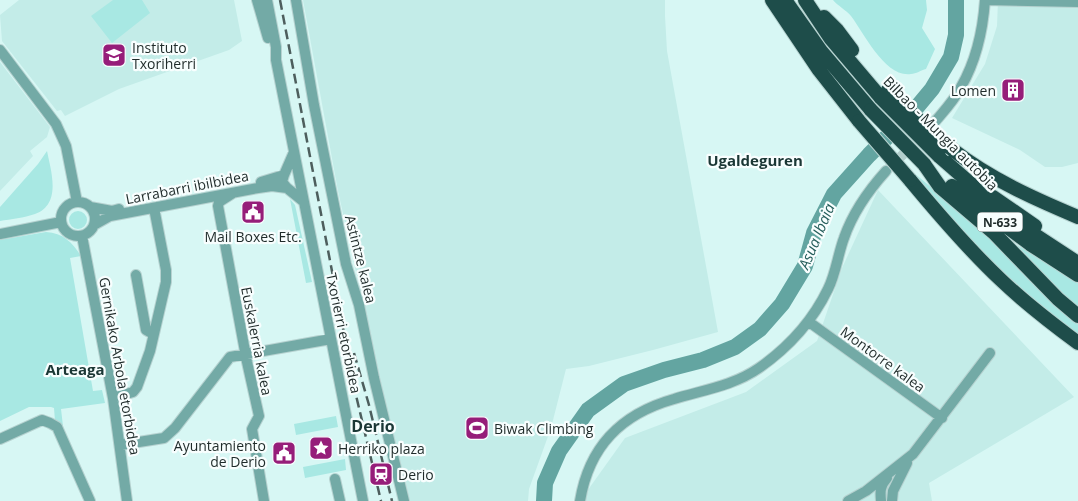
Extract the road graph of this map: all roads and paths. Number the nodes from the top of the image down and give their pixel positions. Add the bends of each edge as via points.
1 (257, 0) edge
2 (267, 0) edge
3 (296, 0) edge
4 (303, 0) edge
5 (772, 0) edge
6 (785, 0) edge
7 (805, 0) edge
8 (984, 0) edge
9 (1078, 2) edge
10 (300, 22) junction
11 (0, 50) edge
12 (276, 60) junction
13 (885, 94) junction
14 (933, 124) tunnel mouth
15 (294, 152) junction
16 (924, 164) junction
17 (886, 171) tunnel mouth
18 (285, 174) junction
19 (300, 178) junction
20 (971, 184) junction
21 (288, 188) junction
22 (233, 193) junction
23 (303, 201) junction
24 (77, 202) junction
25 (90, 207) junction
26 (154, 208) junction
27 (1078, 217) edge
28 (61, 222) junction
29 (94, 225) junction
30 (0, 234) edge
31 (82, 236) junction
32 (1078, 252) edge
33 (1078, 263) edge
34 (136, 275) dead end
35 (1078, 275) edge
36 (1078, 316) edge
37 (809, 322) junction
38 (153, 334) junction
39 (331, 339) junction
40 (1078, 343) edge
41 (990, 353) dead end
42 (245, 354) junction
43 (113, 398) junction
44 (942, 418) junction
45 (0, 439) edge
46 (120, 446) junction
47 (910, 458) junction
48 (893, 472) junction
49 (335, 479) dead end
50 (90, 501) edge
51 (128, 501) edge
52 (264, 501) edge
53 (340, 501) edge
54 (363, 501) edge
55 (404, 501) edge
56 (580, 501) edge
57 (848, 501) edge
58 (881, 501) edge
59 (892, 501) edge

1 - 12 street, Txorierri etorbidea
2 - 12 street, Txorierri etorbidea
3 - 10 street, Astintze kalea
4 - 10 street, Astintze kalea
5 - 40 highway, bridge via 819,70 859,121 956,234 1000,280
6 - 16 highway, Bilbao - Mungia autobia / N-633, bridge via 821,52
7 - 13 highway via 837,30
8 - 9 street
8 - 14 street via 983,18 971,65 961,87
10 - 55 street, Astintze kalea via 346,264 359,305
11 - 24 street via 56,124 66,146
12 - 15 street, Txorierri etorbidea
13 - 20 highway, Bilbao - Mungia autobia / N-633, bridge via 939,156
13 - 27 highway, bridge via 952,150 1004,182
15 - 18 street
15 - 19 street, Txorierri etorbidea
16 - 35 highway, Bilbao - Mungia autobia / N-633 via 1030,244
16 - 36 highway via 940,187 994,233
17 - 37 street via 859,205 844,236 829,287
18 - 19 street via 293,171
18 - 21 street via 282,182
18 - 25 street, Larrabarri ibilbidea via 256,183 112,210
19 - 21 street via 297,187
19 - 23 street, Txorierri etorbidea
20 - 32 highway
20 - 33 highway, Bilbao - Mungia autobia / N-633 via 1003,214
21 - 22 street, Larrabarri ibilbidea via 272,186
21 - 23 street
22 - 26 street, Larrabarri ibilbidea
22 - 42 street, Euskalerria kalea via 218,206
23 - 39 street, Txorierri etorbidea
24 - 25 street
24 - 28 street via 63,211
25 - 29 street
26 - 29 street, Larrabarri ibilbidea via 110,216
26 - 38 street via 166,282
28 - 30 street
28 - 31 street via 71,235
29 - 31 street
31 - 43 street, Gernikako Arbola etorbidea
34 - 38 street via 146,330
37 - 44 street, Montorre kalea
37 - 56 street via 758,369 706,391 648,408 617,428 589,465
38 - 43 street via 137,387 133,392
39 - 42 street
39 - 54 street, Txorierri etorbidea
41 - 44 street
42 - 46 street via 230,357 164,438
42 - 52 street, Euskalerria kalea via 259,416 252,429
43 - 46 street, Gernikako Arbola etorbidea
44 - 47 street
45 - 50 street via 42,420 50,422 57,427
46 - 51 street, Gernikako Arbola etorbidea
47 - 48 street
47 - 59 street via 900,475
48 - 57 street
48 - 58 street via 882,484
49 - 53 street

